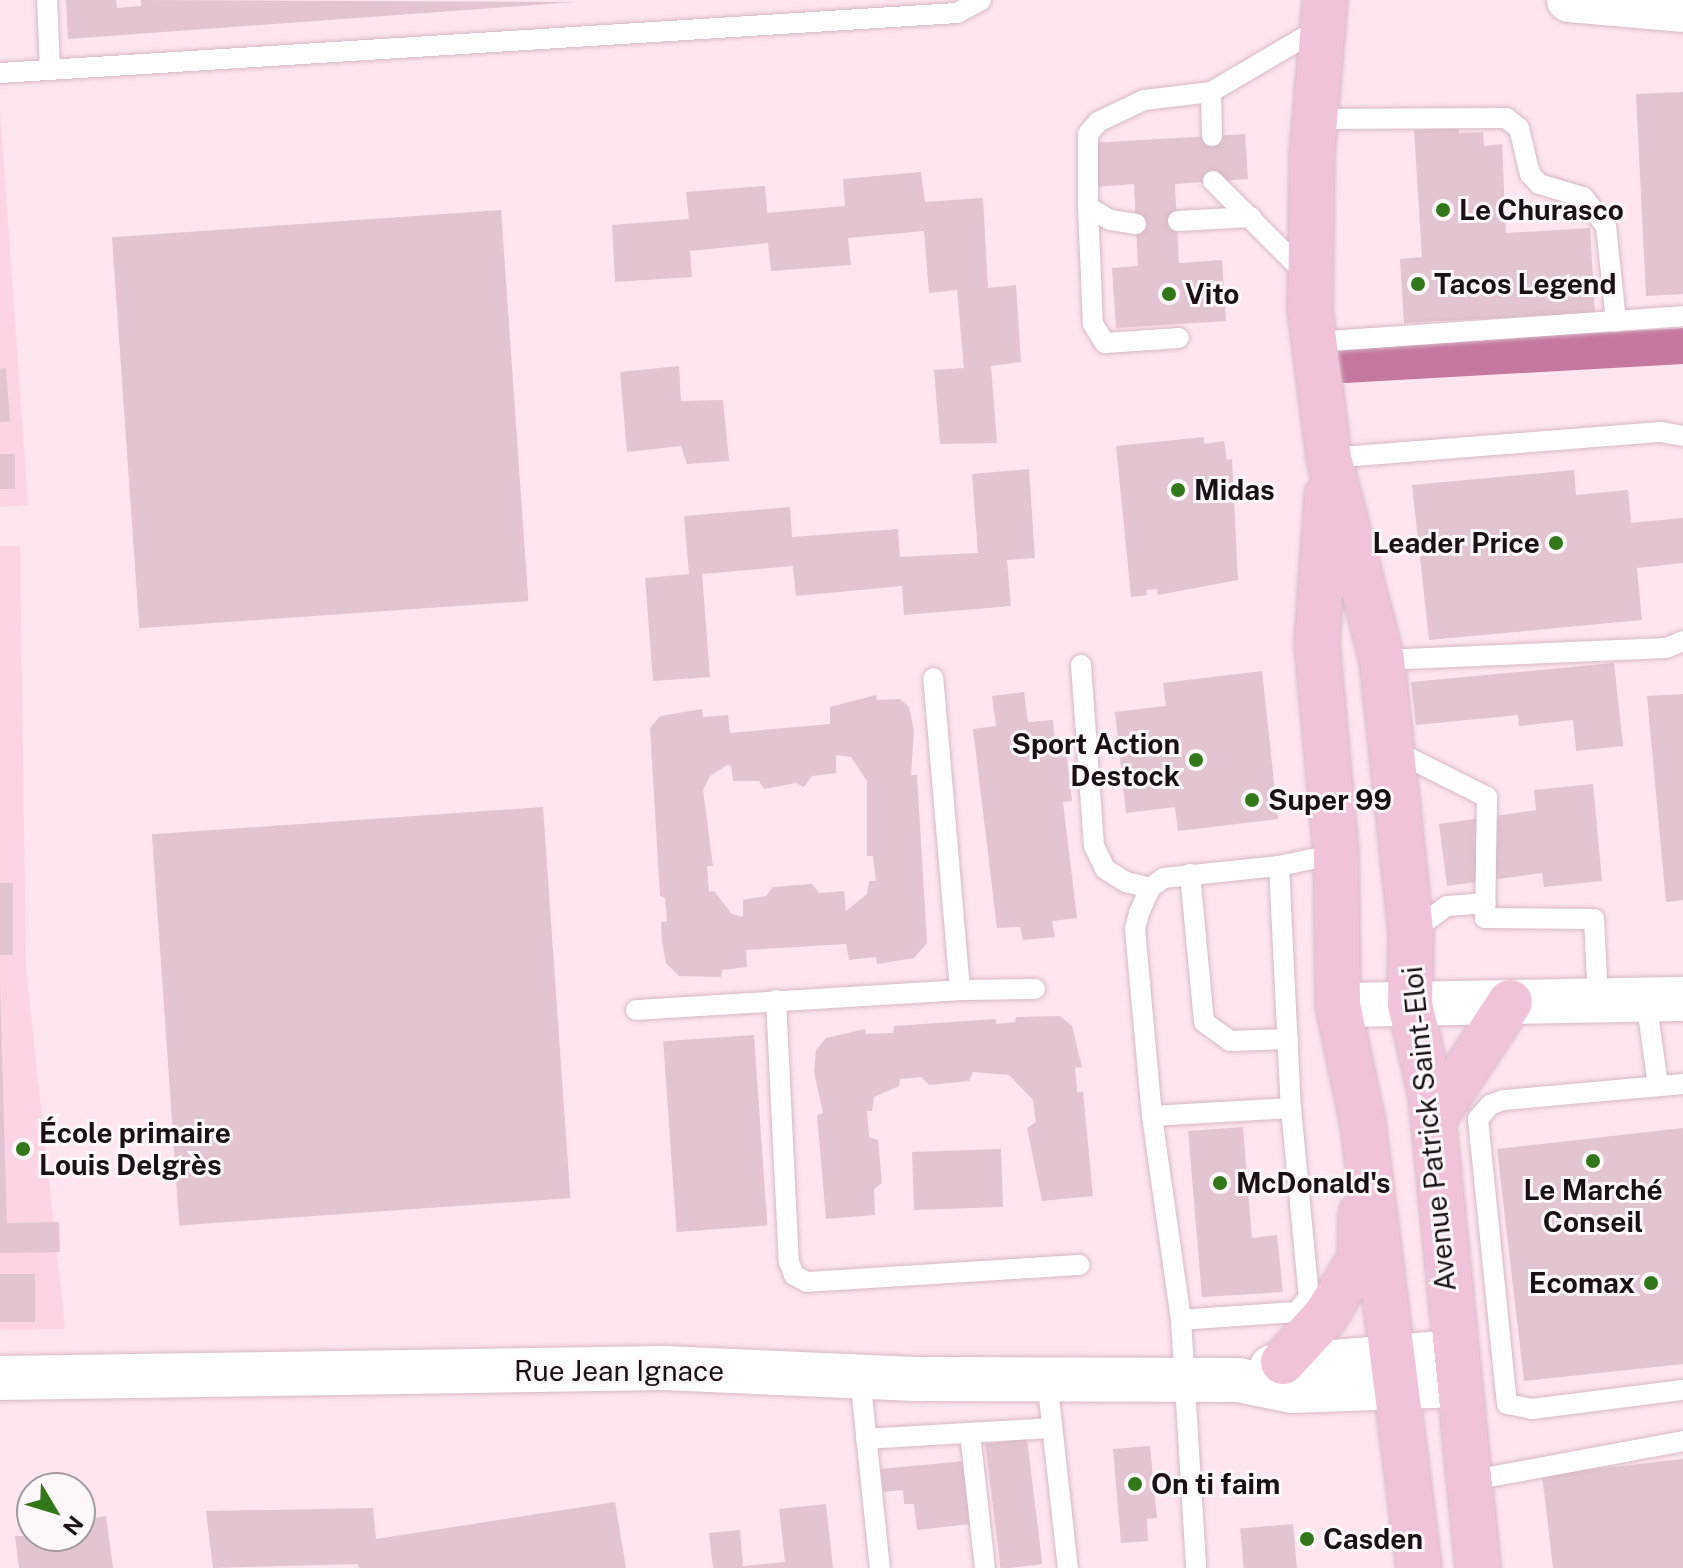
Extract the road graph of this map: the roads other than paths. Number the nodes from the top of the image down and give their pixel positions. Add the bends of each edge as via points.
1 (47, 0) edge
2 (981, 0) edge
3 (1569, 0) edge
4 (1683, 10) edge
5 (1324, 13) edge
6 (50, 70) junction
7 (0, 73) edge
8 (1211, 92) junction
9 (1314, 119) junction
10 (1212, 136) dead end
11 (1213, 181) dead end
12 (1088, 207) junction
13 (1251, 217) junction
14 (1178, 221) dead end
15 (1136, 224) dead end
16 (1310, 278) junction
17 (1683, 316) edge
18 (1616, 321) junction
19 (1179, 338) dead end
20 (1315, 342) junction
21 (1683, 436) edge
22 (1329, 458) junction
23 (1683, 641) edge
24 (1382, 660) junction
25 (1081, 665) dead end
26 (933, 678) dead end
27 (1389, 745) junction
28 (1336, 854) junction
29 (1279, 866) junction
30 (1190, 874) junction
31 (1150, 888) junction
32 (1486, 903) junction
33 (1411, 932) junction
34 (1035, 989) dead end
35 (960, 990) junction
36 (1664, 999) edge
37 (776, 1000) junction
38 (1598, 1000) junction
39 (1510, 1002) junction
40 (1410, 1004) junction
41 (1338, 1005) junction
42 (636, 1010) dead end
43 (1288, 1039) junction
44 (1683, 1084) edge
45 (1658, 1085) junction
46 (1291, 1108) junction
47 (1152, 1116) junction
48 (1433, 1120) junction
49 (1363, 1124) junction
50 (1079, 1265) dead end
51 (1181, 1320) junction
52 (1283, 1362) junction
53 (1455, 1368) junction
54 (1397, 1371) junction
55 (860, 1376) junction
56 (0, 1378) edge
57 (1047, 1379) junction
58 (1238, 1380) junction
59 (1181, 1381) junction
60 (1683, 1390) edge
61 (1052, 1428) junction
62 (970, 1433) junction
63 (866, 1439) junction
64 (1683, 1441) edge
65 (1468, 1481) junction
66 (880, 1568) edge
67 (985, 1568) edge
68 (1068, 1568) edge
69 (1196, 1568) edge
70 (1419, 1568) edge
71 (1478, 1568) edge

1 - 6 lane
2 - 6 lane via 957,13
3 - 4 street
5 - 8 lane
5 - 9 main road, Avenue Patrick Saint-Eloi
6 - 7 lane
8 - 10 lane
8 - 12 lane via 1144,100 1098,122 1088,134
9 - 16 main road, Avenue Patrick Saint-Eloi
9 - 18 lane via 1506,118 1519,128 1530,174 1539,184 1583,197 1606,226
11 - 13 lane
12 - 15 lane via 1110,220
12 - 19 lane via 1093,324 1105,343
13 - 14 lane
13 - 16 lane
16 - 20 main road, Avenue Patrick Saint-Eloi
17 - 18 lane
18 - 20 lane
20 - 22 main road, Avenue Patrick Saint-Eloi
21 - 22 lane via 1661,432
22 - 24 main road, Avenue Patrick Saint-Eloi
22 - 28 main road, Avenue Patrick Saint-Eloi via 1317,644
23 - 24 lane via 1666,648
24 - 27 main road, Avenue Patrick Saint-Eloi
25 - 31 lane via 1094,846 1105,869
26 - 35 lane
27 - 32 lane via 1487,797
27 - 33 main road, Avenue Patrick Saint-Eloi
28 - 29 lane
28 - 41 main road, Avenue Patrick Saint-Eloi
29 - 30 lane
29 - 43 lane
30 - 31 lane via 1164,878
30 - 43 lane via 1204,1022 1230,1041
31 - 47 lane via 1135,929
32 - 33 lane via 1447,906
32 - 38 lane via 1485,918 1594,919
33 - 40 main road, Avenue Patrick Saint-Eloi
34 - 35 lane
35 - 37 lane
36 - 38 street
36 - 45 lane
37 - 42 lane
37 - 50 lane via 789,1262 794,1275 807,1282
38 - 39 street
39 - 40 street
39 - 48 main road
40 - 41 street
40 - 48 main road, Avenue Patrick Saint-Eloi
41 - 49 main road, Avenue Patrick Saint-Eloi
43 - 46 lane
44 - 45 lane
45 - 60 lane via 1503,1100 1478,1119 1507,1404 1532,1409
46 - 47 lane
46 - 51 lane via 1309,1297 1297,1312
47 - 51 lane
48 - 53 main road, Avenue Patrick Saint-Eloi
49 - 52 main road via 1360,1259 1326,1315
49 - 54 main road, Avenue Patrick Saint-Eloi
51 - 59 lane
52 - 54 street, Rue Jean Ignace
52 - 58 street, Rue Jean Ignace
53 - 54 street, Rue Jean Ignace
53 - 65 main road, Avenue Patrick Saint-Eloi
54 - 58 street, Rue Jean Ignace via 1292,1391
54 - 70 main road, Avenue Patrick Saint-Eloi
55 - 56 street, Rue Jean Ignace via 664,1368
55 - 57 street, Rue Jean Ignace
55 - 63 lane
57 - 59 street, Rue Jean Ignace
57 - 61 lane
58 - 59 street, Rue Jean Ignace
59 - 69 lane
61 - 62 lane
61 - 68 lane
62 - 63 lane
62 - 67 lane
63 - 66 lane
64 - 65 lane
65 - 71 main road, Avenue Patrick Saint-Eloi

